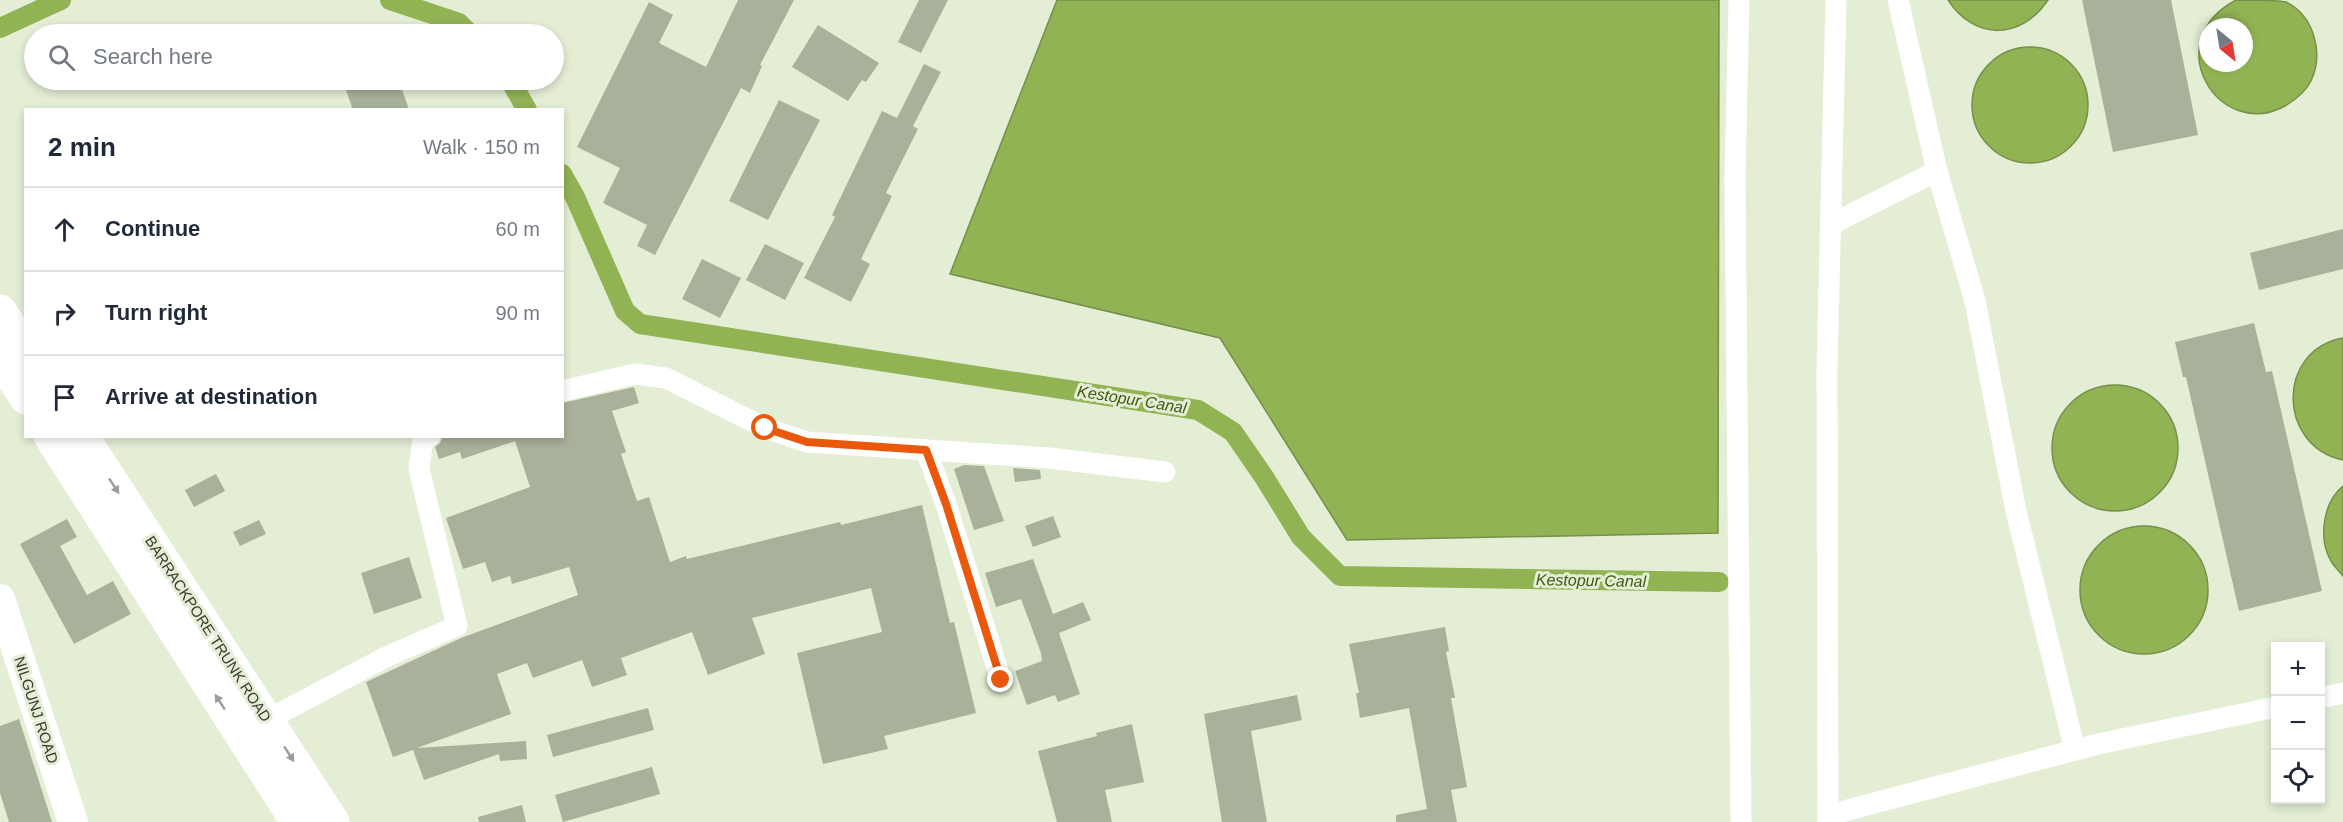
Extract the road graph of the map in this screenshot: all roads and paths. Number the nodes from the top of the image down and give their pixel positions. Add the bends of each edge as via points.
1 (1738, 0) edge
2 (1836, 0) edge
3 (1898, 0) edge
4 (1937, 171) junction
5 (1832, 224) junction
6 (0, 311) edge
7 (24, 347) edge
8 (0, 358) edge
9 (564, 391) edge
10 (24, 395) edge
11 (51, 438) edge
12 (83, 438) edge
13 (425, 438) edge
14 (926, 450) junction
15 (1165, 472) dead end
16 (0, 599) edge
17 (1001, 680) dead end
18 (2343, 693) edge
19 (2325, 697) edge
20 (2271, 708) edge
21 (267, 720) junction
22 (2075, 750) junction
23 (1828, 819) edge
24 (73, 822) edge
25 (297, 822) edge
26 (333, 822) edge
27 (1741, 822) edge

1 - 27 street via 1735,179
2 - 5 street
3 - 4 street
4 - 5 street
4 - 22 street via 1975,301 2016,511
5 - 23 street via 1827,368
6 - 7 main road
8 - 10 main road
9 - 14 street via 635,374 666,378 765,428 807,442
25 -> 11 main road, BARRACKPORE TRUNK ROAD
12 -> 21 main road, BARRACKPORE TRUNK ROAD
13 - 21 street via 419,469 457,626 386,657
14 - 15 street via 1049,458
14 - 17 street
16 - 24 street, NILGUNJ ROAD
18 - 19 street
20 - 22 street
21 -> 26 main road, BARRACKPORE TRUNK ROAD
22 - 23 street

